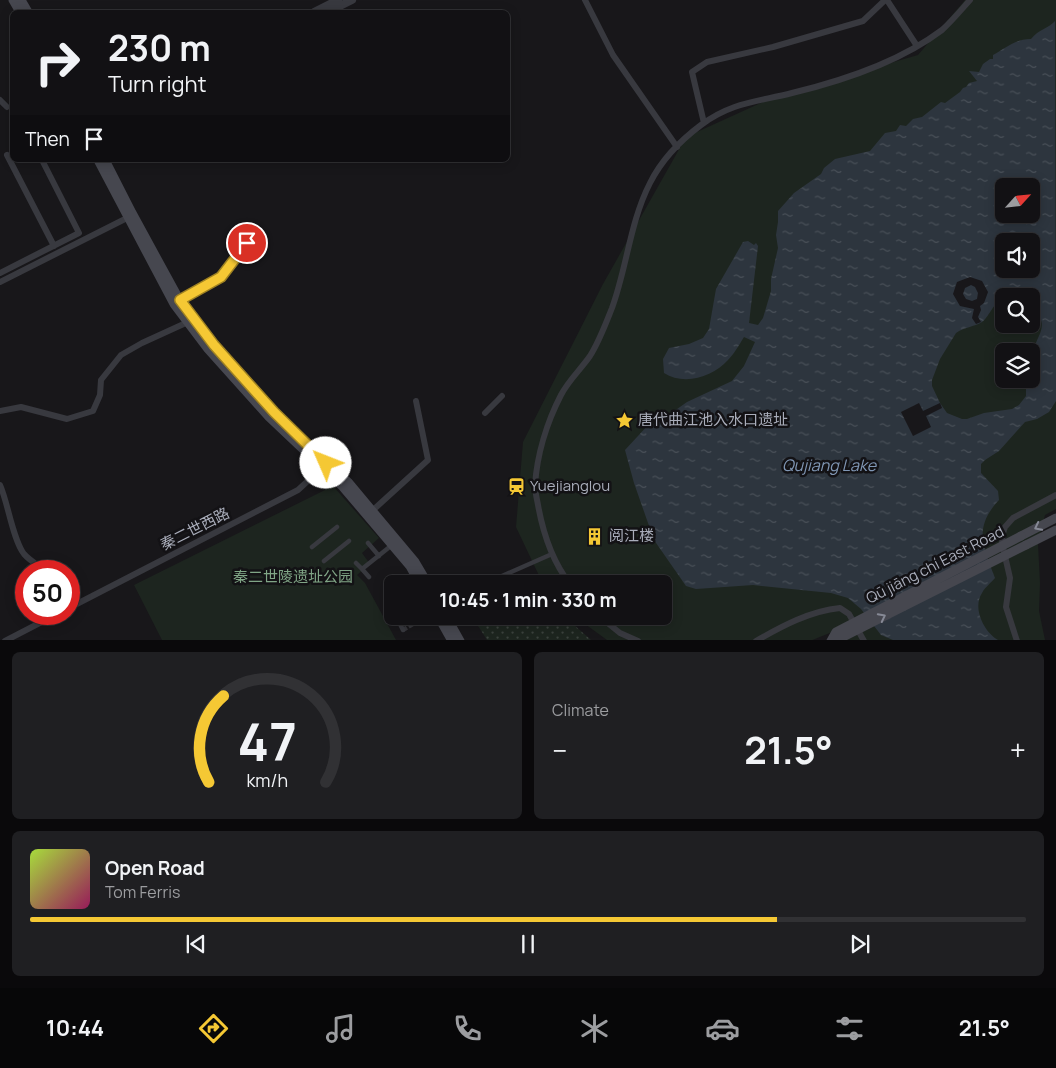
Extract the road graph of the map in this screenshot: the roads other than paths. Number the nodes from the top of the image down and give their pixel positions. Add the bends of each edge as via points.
1 (338, 0) edge
2 (352, 0) edge
3 (585, 0) edge
4 (886, 0) edge
5 (970, 0) edge
6 (318, 10) edge
7 (332, 10) edge
8 (917, 46) junction
9 (0, 100) edge
10 (7, 107) dead end
11 (704, 123) junction
12 (677, 147) junction
13 (7, 155) dead end
14 (10, 161) edge
15 (11, 162) edge
16 (43, 162) edge
17 (99, 162) edge
18 (106, 162) edge
19 (127, 218) junction
20 (247, 243) dead end
21 (54, 246) junction
22 (1, 270) edge
23 (0, 282) edge
24 (180, 300) junction
25 (188, 322) junction
26 (502, 396) dead end
27 (416, 401) dead end
28 (0, 411) edge
29 (485, 413) dead end
30 (324, 465) junction
31 (0, 485) edge
32 (1056, 495) edge
33 (372, 511) junction
34 (1056, 518) edge
35 (337, 527) dead end
36 (1056, 530) edge
37 (349, 541) dead end
38 (368, 542) dead end
39 (392, 545) junction
40 (312, 547) dead end
41 (552, 554) junction
42 (379, 556) junction
43 (32, 560) edge
44 (324, 561) dead end
45 (356, 563) dead end
46 (362, 570) junction
47 (415, 575) edge
48 (423, 575) edge
49 (504, 575) edge
50 (565, 575) edge
51 (370, 577) dead end
52 (80, 602) edge
53 (35, 625) edge
54 (400, 625) edge
55 (443, 625) edge
56 (451, 625) edge
57 (611, 625) edge
58 (403, 630) dead end
59 (5, 640) edge
60 (452, 640) edge
61 (460, 640) edge
62 (638, 640) edge
63 (756, 640) edge
64 (835, 640) edge
65 (864, 640) edge
66 (1017, 640) edge

1 - 6 street
2 - 7 street
3 - 12 street via 612,55
4 - 8 street
4 - 11 street via 863,21 773,48 707,62 692,72
5 - 8 street via 942,29
8 - 11 street via 833,82 738,104
9 - 10 street
11 - 12 street
12 - 41 street via 650,183 632,228 611,309 591,354 562,394 544,434 535,488
13 - 14 street
15 - 21 street
16 - 21 street via 79,233
17 - 19 main road
18 - 24 main road
19 - 23 street
19 - 25 main road via 174,304
20 - 24 street via 221,277
21 - 22 street
24 - 30 main road via 214,345
25 - 28 street via 121,354 101,380 100,395 93,411 67,419 21,407
25 - 30 main road via 269,417
26 - 29 street
27 - 33 street via 428,460
30 - 33 main road via 348,482
30 - 39 main road
30 - 52 street, 秦二世西路 via 298,490
31 - 43 street via 14,531 24,554
32 - 66 street via 1013,518 1003,533 1002,543 1010,578 1006,608
33 - 48 main road
34 -> 64 main road, Qū jiāng chí East Road, bridge via 836,632
35 - 40 street
64 -> 36 main road, Qū jiāng chí East Road, bridge
37 - 44 street
38 - 42 street
39 - 42 street
39 - 47 main road
41 - 49 street
41 - 50 street
42 - 46 street
45 - 46 street
46 - 51 street
53 - 59 street
54 - 58 street
55 - 60 main road
56 - 61 main road
57 - 62 street
63 - 65 street via 806,616 840,608 849,614

